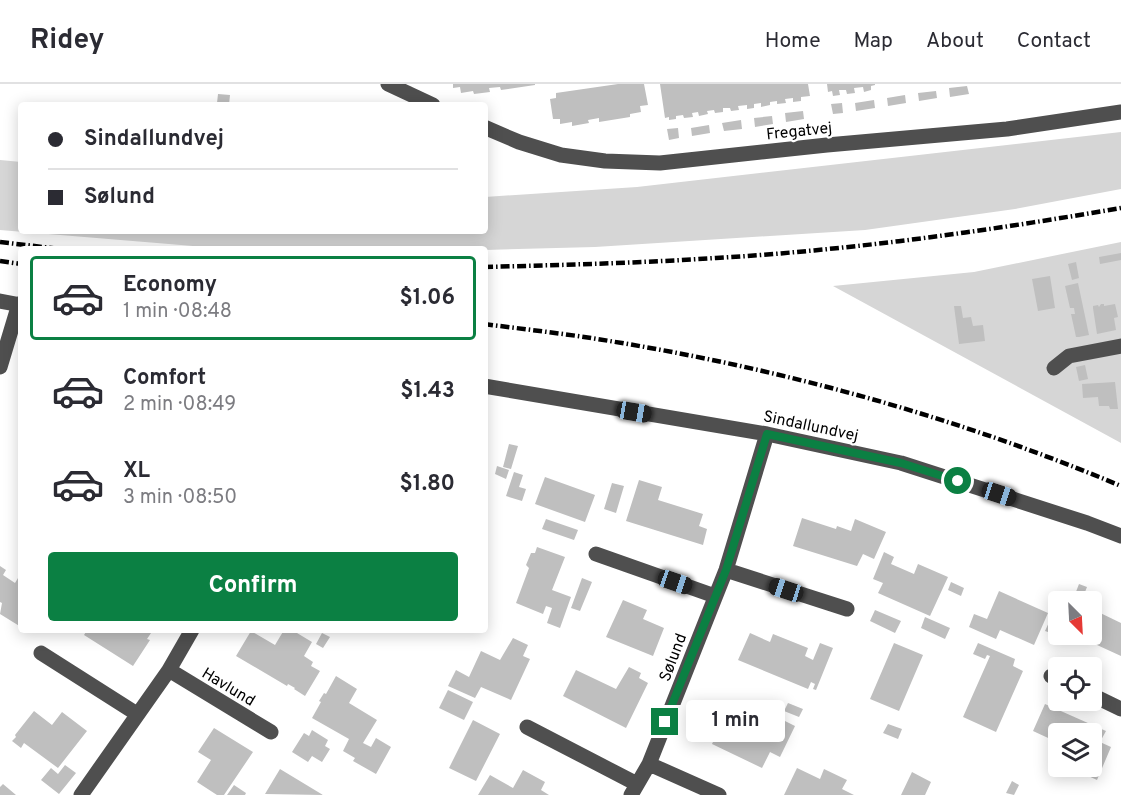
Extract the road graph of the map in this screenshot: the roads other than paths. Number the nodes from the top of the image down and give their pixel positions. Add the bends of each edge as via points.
1 (388, 84) edge
2 (427, 102) edge
3 (1121, 112) edge
4 (488, 130) edge
5 (0, 301) edge
6 (18, 305) edge
7 (18, 311) edge
8 (1121, 346) edge
9 (0, 367) edge
10 (1054, 368) dead end
11 (488, 387) edge
12 (767, 434) junction
13 (1121, 536) edge
14 (596, 554) dead end
15 (726, 570) junction
16 (715, 596) junction
17 (847, 609) dead end
18 (190, 633) edge
19 (41, 653) dead end
20 (169, 670) junction
21 (1102, 700) edge
22 (1121, 709) edge
23 (137, 714) junction
24 (527, 728) dead end
25 (271, 732) dead end
26 (649, 764) junction
27 (634, 789) edge
28 (81, 795) edge
29 (718, 795) edge

1 - 2 street
3 - 4 street, Fregatvej via 1007,129 660,163 605,162 561,154
5 - 6 street
7 - 9 street
8 - 10 street via 1069,356
11 - 12 street, Sindallundvej
12 - 13 street, Sindallundvej via 901,463
12 - 15 street, Sølund
14 - 16 street
15 - 16 street, Sølund
15 - 17 street
16 - 26 street, Sølund
18 - 20 street
19 - 23 street
20 - 23 street
20 - 25 street, Havlund
21 - 22 street
23 - 28 street
24 - 27 street, Sølund
26 - 27 street, Sølund
26 - 29 street

